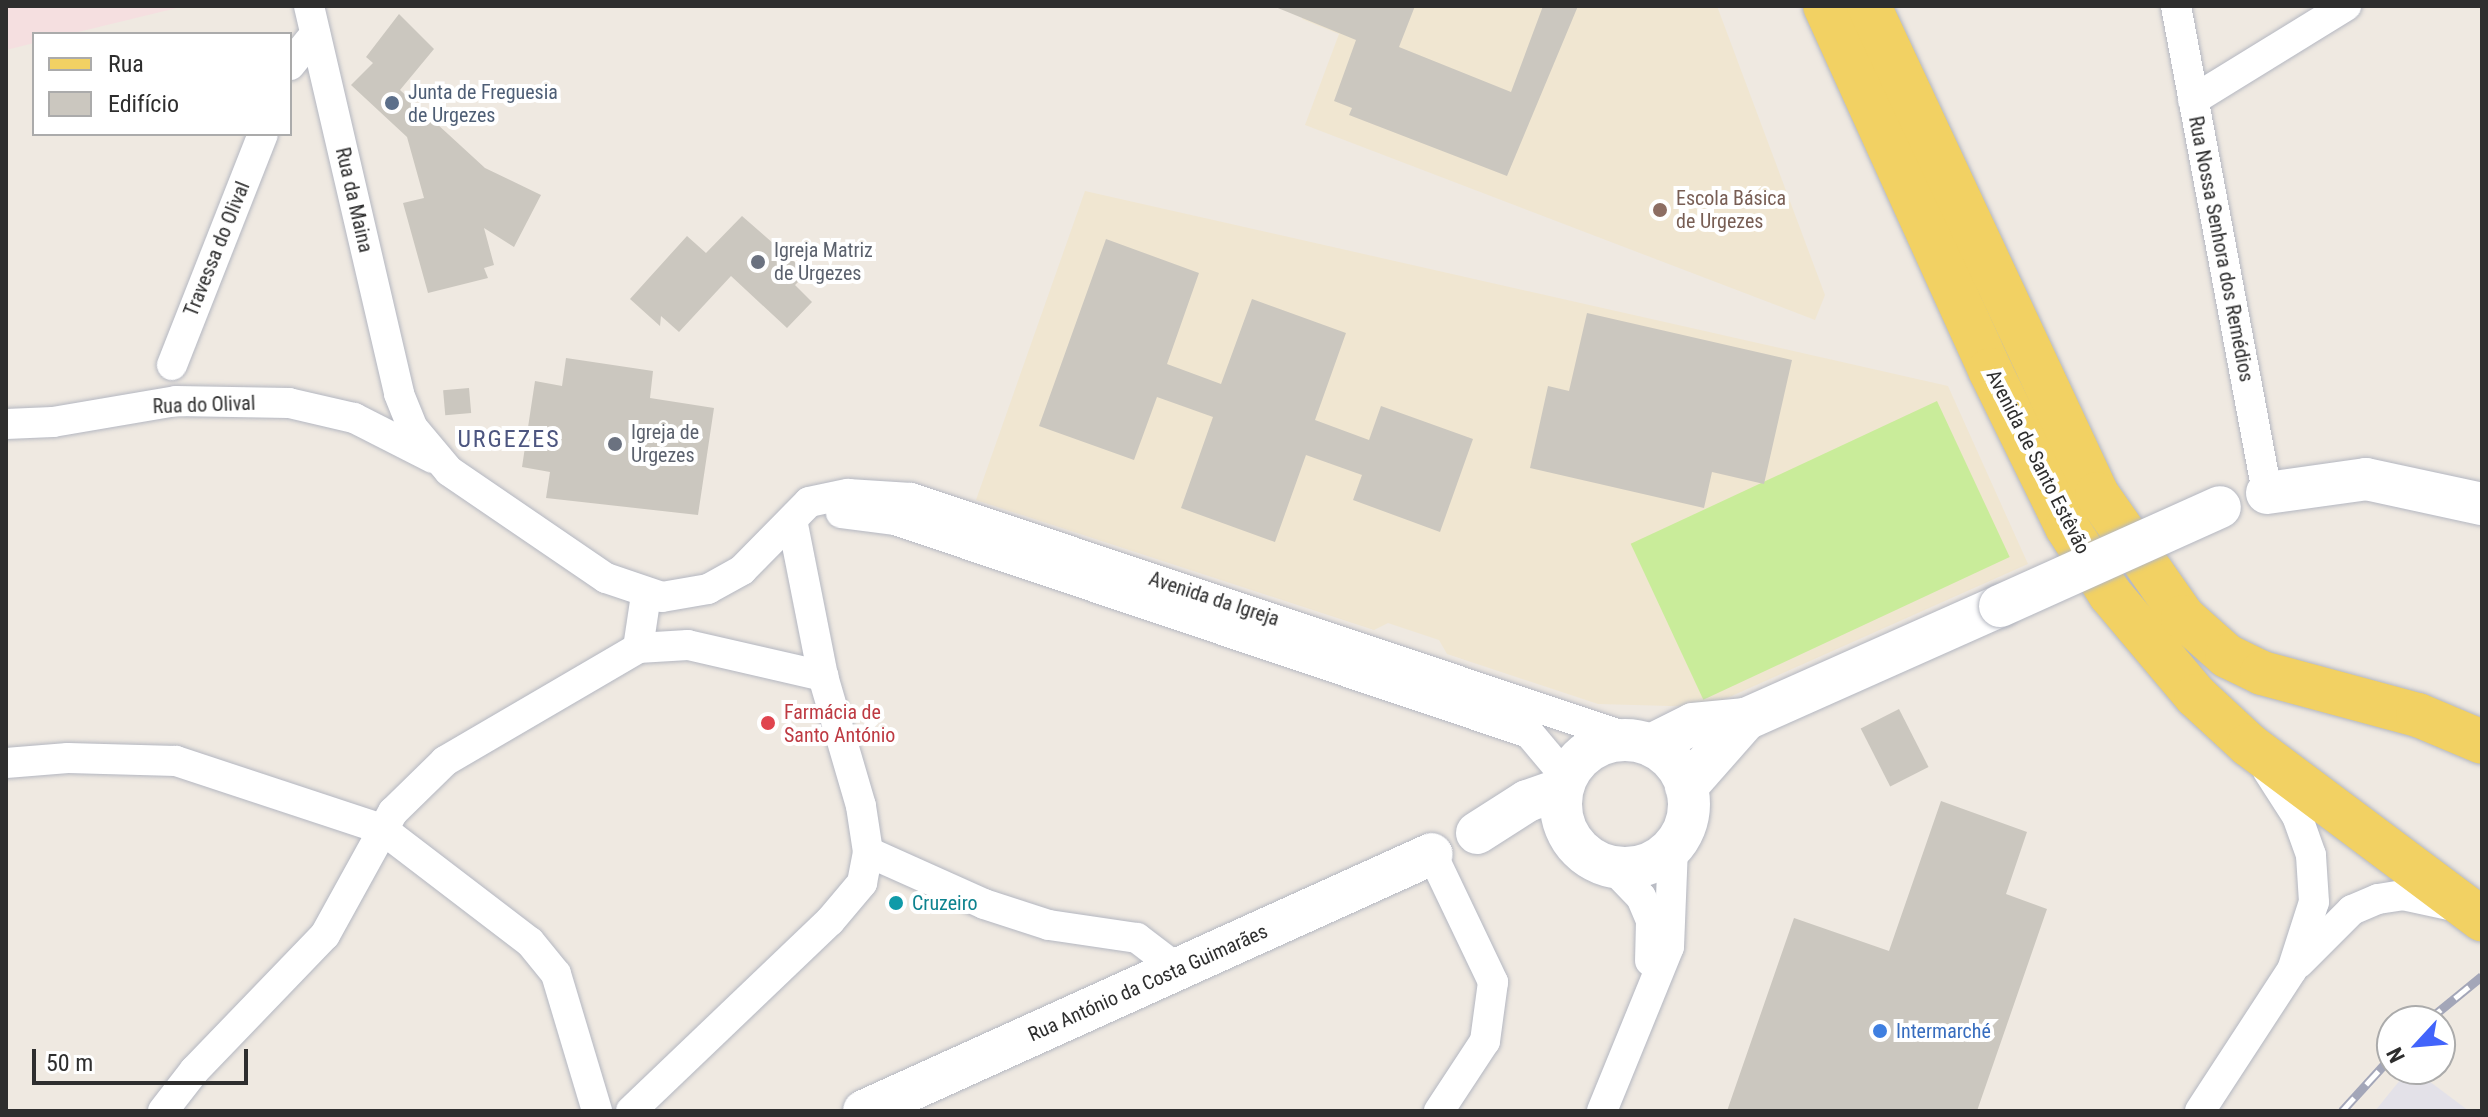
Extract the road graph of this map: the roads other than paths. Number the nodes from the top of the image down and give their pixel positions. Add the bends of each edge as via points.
1 (1825, 6) edge
2 (1869, 6) edge
3 (2176, 6) edge
4 (2346, 6) edge
5 (312, 20) edge
6 (292, 61) edge
7 (2193, 100) junction
8 (262, 136) edge
9 (172, 365) dead end
10 (399, 394) junction
11 (354, 418) junction
12 (6, 424) edge
13 (433, 458) junction
14 (2267, 493) joint
15 (2482, 504) edge
16 (2220, 507) dead end
17 (792, 520) junction
18 (708, 589) joint
19 (646, 595) junction
20 (638, 648) junction
21 (823, 676) junction
22 (1746, 719) junction
23 (2482, 742) edge
24 (1644, 743) junction
25 (2249, 745) junction
26 (6, 763) edge
27 (1564, 783) junction
28 (1686, 787) junction
29 (382, 829) junction
30 (1567, 832) junction
31 (1673, 847) junction
32 (868, 852) junction
33 (1432, 854) joint
34 (1612, 867) junction
35 (2476, 915) edge
36 (1179, 970) junction
37 (2292, 970) junction
38 (1640, 1014) junction
39 (163, 1111) edge
40 (597, 1111) edge
41 (631, 1111) edge
42 (864, 1111) edge
43 (1439, 1111) edge
44 (1602, 1111) edge
45 (2200, 1111) edge

1 - 25 main road, Avenida de Santo Estêvão via 2067,527 2110,594 2156,651
2 - 23 main road, Avenida de Santo Estêvão via 2090,482 2183,617 2227,656 2262,673 2418,715
3 - 7 street, Rua Nossa Senhora dos Remédios
4 - 7 street
5 - 6 street
5 - 10 street, Rua da Maina
7 - 14 street, Rua Nossa Senhora dos Remédios
8 - 9 street, Travessa do Olival
10 - 11 street
10 - 13 street, Rua da Maina
11 - 12 street, Rua do Olival via 289,403 176,401 53,422
11 - 13 street, Rua do Olival
13 - 19 street, Rua da Maina via 606,578
14 - 15 main road via 2366,479
16 - 22 main road, bridge
17 - 18 street, Avenida da Igreja via 742,570
17 - 21 street
17 - 24 street, Avenida da Igreja via 809,502 828,497 911,498
17 - 27 street, Avenida da Igreja via 850,511 895,520 1529,733
18 - 19 street, Rua da Maina via 685,596
19 - 20 street
20 - 21 street via 688,645 759,657
20 - 29 street via 445,761
21 - 32 street via 861,806
22 - 24 main road via 1693,724
22 - 28 main road
24 - 27 main road via 1596,746
24 - 28 main road via 1679,770
25 - 35 main road, Avenida de Santo Estêvão
25 - 37 street via 2282,789 2311,855 2314,902
26 - 29 street via 68,758 176,761
27 - 30 main road
27 - 30 main road via 1477,833 1526,825
28 - 31 main road via 1689,808
29 - 39 street via 325,935 194,1071
29 - 40 street via 530,942 556,974
30 - 34 main road via 1593,860
31 - 34 main road via 1634,868
31 - 38 street via 1669,947
32 - 36 street via 984,904 1049,925 1137,938
32 - 41 street via 862,883 830,921
33 - 36 main road, Rua António da Costa Guimarães
33 - 43 street via 1493,982 1485,1041
34 - 38 street via 1641,897 1651,921 1653,943
35 - 37 street via 2403,895 2378,899 2352,910
36 - 42 main road, Rua António da Costa Guimarães
37 - 45 street
38 - 44 street

